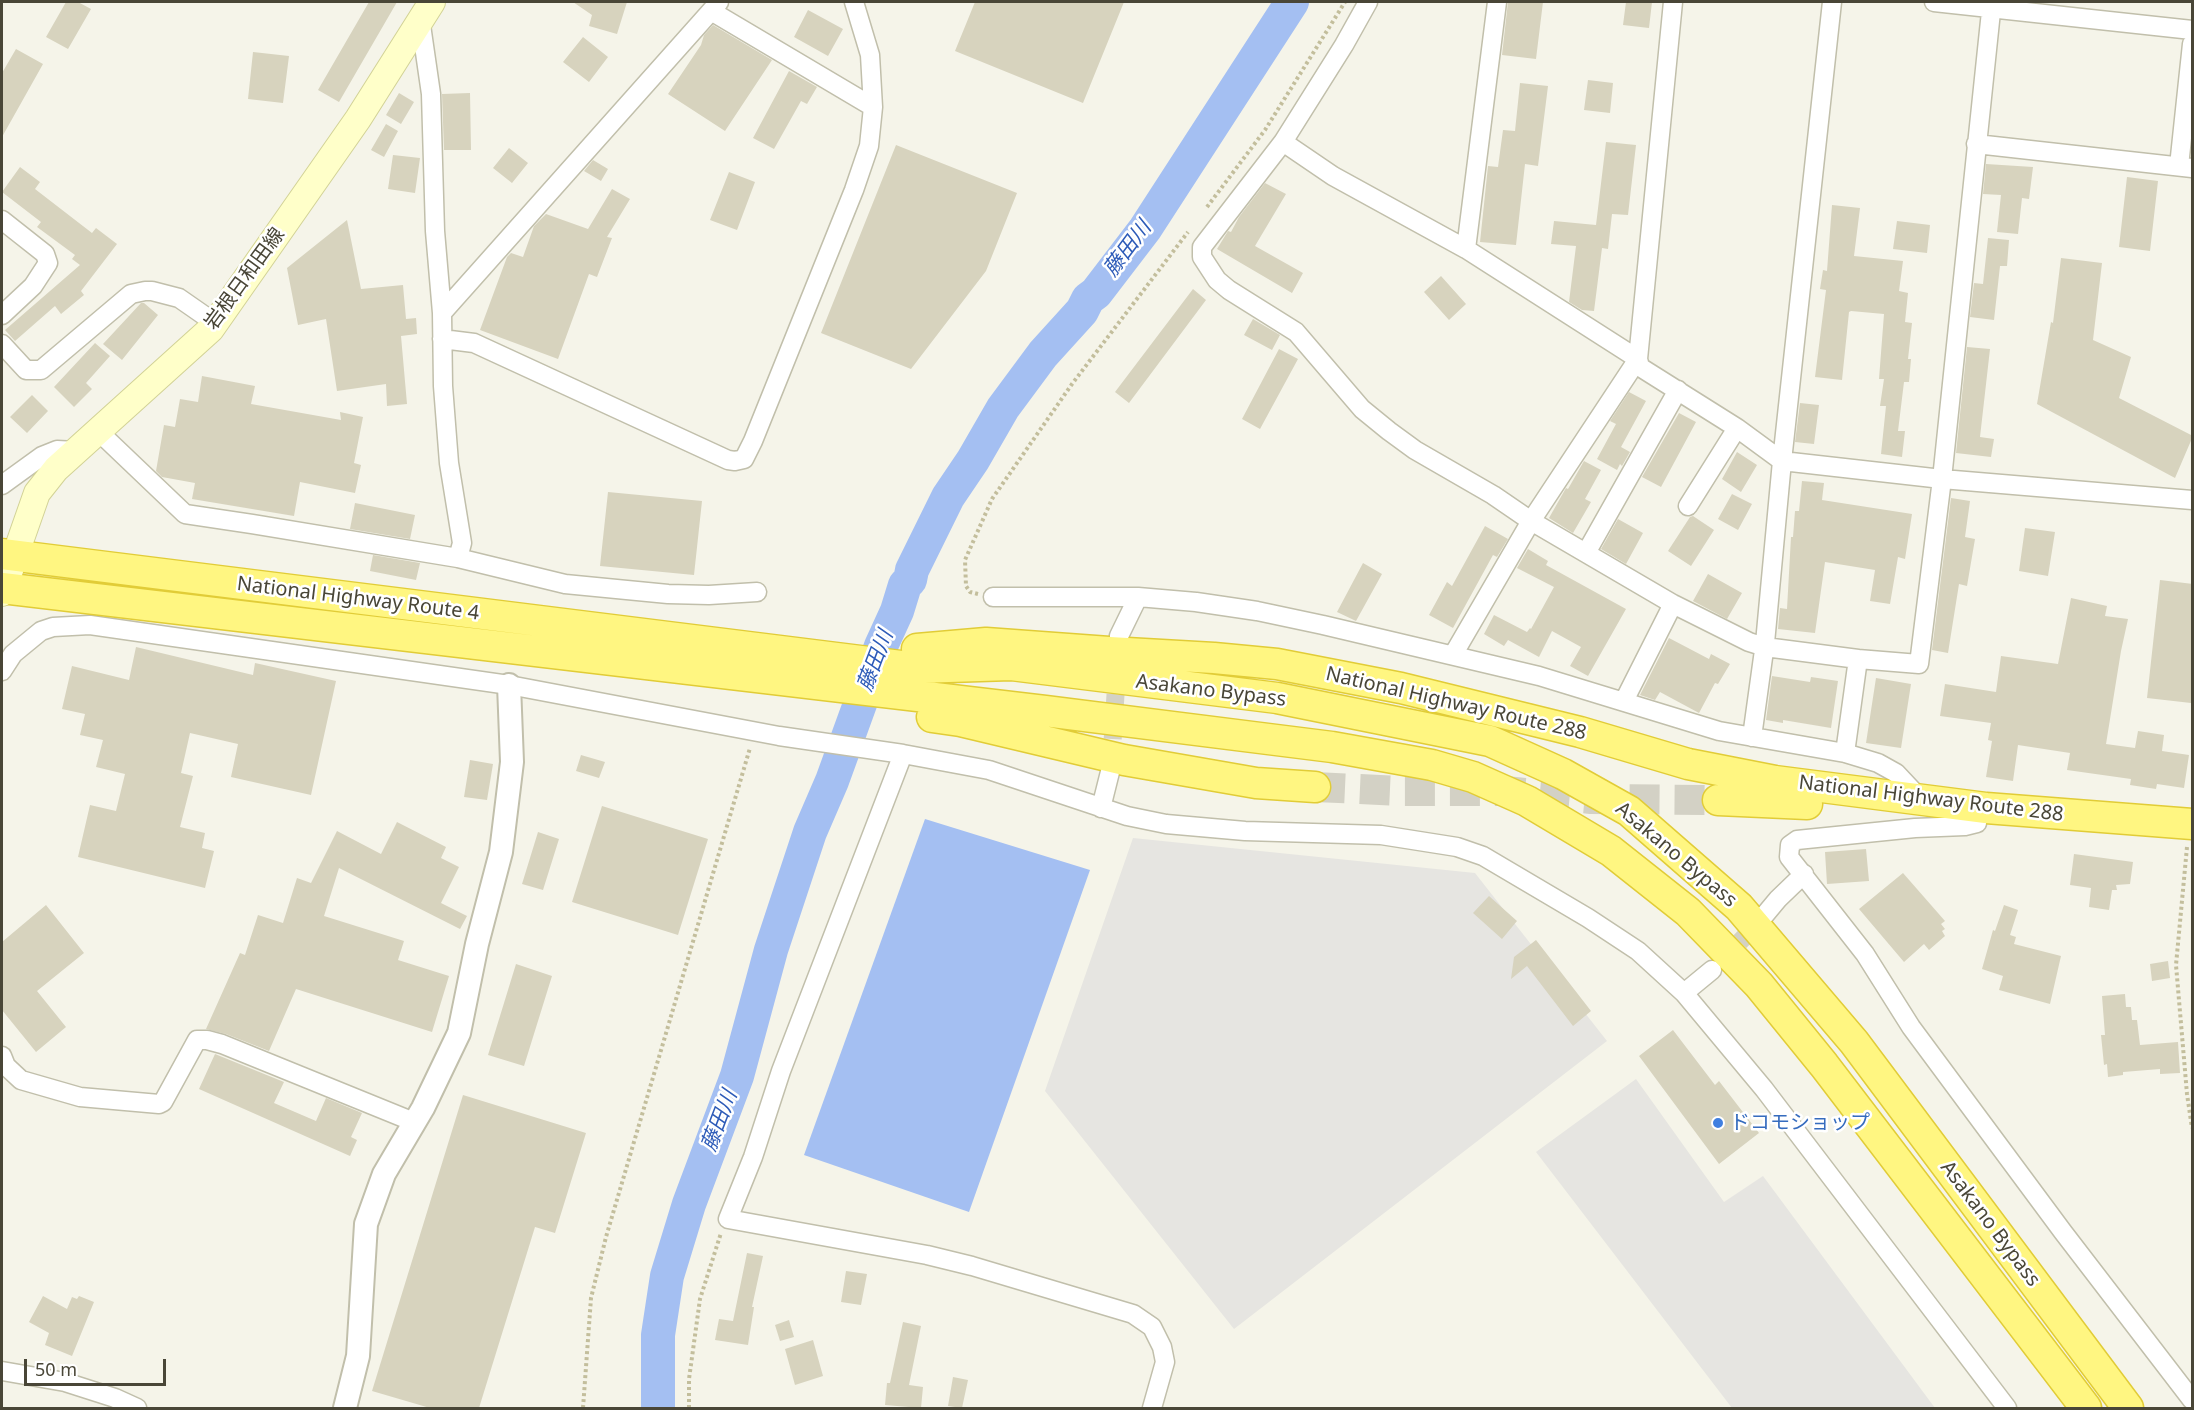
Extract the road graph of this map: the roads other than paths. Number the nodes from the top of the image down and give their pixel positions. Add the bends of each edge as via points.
1 (854, 2) edge
2 (1368, 2) edge
3 (1497, 2) edge
4 (1673, 2) edge
5 (1832, 2) edge
6 (1934, 2) edge
7 (1992, 5) edge
8 (715, 6) edge
9 (426, 10) edge
10 (2193, 30) edge
11 (2193, 44) edge
12 (873, 107) junction
13 (1282, 142) junction
14 (1976, 144) junction
15 (2186, 167) edge
16 (2, 220) edge
17 (1466, 249) junction
18 (442, 313) junction
19 (2, 315) edge
20 (215, 323) junction
21 (442, 339) junction
22 (2, 344) edge
23 (1638, 359) junction
24 (1678, 390) junction
25 (1737, 428) junction
26 (98, 431) junction
27 (76, 451) junction
28 (1782, 461) junction
29 (1942, 479) junction
30 (2, 485) edge
31 (2193, 500) edge
32 (1688, 506) dead end
33 (1531, 521) junction
34 (1586, 553) junction
35 (8, 554) edge
36 (458, 558) junction
37 (2, 590) edge
38 (757, 592) dead end
39 (993, 597) road end
40 (1138, 597) junction
41 (1673, 604) junction
42 (1119, 636) dead end
43 (714, 644) joint
44 (1765, 647) junction
45 (1453, 655) junction
46 (1858, 659) junction
47 (691, 670) joint
48 (2, 671) edge
49 (912, 682) junction
50 (508, 685) junction
51 (1624, 701) junction
52 (1752, 737) junction
53 (895, 752) junction
54 (1845, 753) junction
55 (1111, 768) tunnel mouth
56 (1315, 787) tunnel mouth
57 (1915, 799) junction
58 (1718, 800) tunnel mouth
59 (1101, 808) junction
60 (1977, 823) junction
61 (2191, 835) edge
62 (1804, 874) junction
63 (1758, 923) tunnel mouth
64 (1712, 970) tunnel mouth
65 (1684, 993) junction
66 (2, 1056) edge
67 (414, 1122) junction
68 (2, 1371) edge
69 (2193, 1400) edge
70 (137, 1408) edge
71 (345, 1408) edge
72 (1152, 1408) edge
73 (2007, 1408) edge
74 (2086, 1408) edge
75 (2128, 1408) edge

1 - 12 street via 870,55
2 - 13 street
3 - 17 street
4 - 23 street
5 - 28 street
6 - 7 street
7 - 10 street
7 - 14 street
8 - 12 street
8 - 18 street
9 - 18 street
9 - 20 main road, 岩根日和田線 via 358,119
11 - 15 street
12 - 21 street via 869,146 854,190 744,459 728,460 474,343
13 - 17 street via 1333,176
13 - 33 street via 1202,247 1202,257 1217,280 1296,332 1362,409 1389,431
14 - 15 street
14 - 29 street
16 - 19 street via 45,254 48,263 33,286
17 - 23 street
18 - 21 street
20 - 22 street via 179,298 145,291 131,294 41,370 26,370
20 - 26 main road, 岩根日和田線
21 - 36 street via 446,435 462,543
23 - 24 street via 1640,367
23 - 33 street
24 - 25 street
24 - 34 street
25 - 28 street
25 - 32 street
26 - 27 main road, 岩根日和田線
26 - 36 street via 185,514
27 - 30 street via 57,450 42,456
27 - 35 main road, 岩根日和田線 via 37,493
28 - 29 street
28 - 44 street
29 - 31 street
29 - 46 street via 1919,664
33 - 34 street
33 - 45 street
34 - 41 street
35 - 37 main road, 岩根日和田線
35 - 43 highway, National Highway Route 4
36 - 38 street via 565,584 668,594
37 - 47 highway, National Highway Route 4
39 - 40 street
40 - 42 street
40 - 45 street via 1257,611
41 - 44 street
41 - 51 street
43 - 49 highway, National Highway Route 288 via 814,648
44 - 46 street
44 - 52 street
45 - 51 street
46 - 54 street
47 - 49 highway, National Highway Route 288 via 799,691
48 - 50 street via 13,654 41,631 90,625
49 - 56 highway, National Highway Route 288 via 960,721 1124,760 1256,783
49 - 57 highway, National Highway Route 288 via 986,643 1277,664 1412,691 1580,732 1688,764 1774,781
49 - 74 highway, Asakano Bypass via 1045,711 1332,747 1432,765 1473,777 1527,801 1611,851 1688,912 1759,985
49 - 75 highway, Asakano Bypass via 1011,665 1277,698 1490,741 1563,774 1629,811 1739,907 1854,1042
50 - 53 street via 779,736
50 - 67 street via 512,762 501,852 459,1033
51 - 52 street via 1719,731
52 - 54 street
53 - 59 street via 989,770
53 - 72 street via 728,1219 927,1255 1133,1314 1152,1327 1162,1347 1165,1362
54 - 57 street via 1896,773
55 - 59 street
57 - 61 highway, National Highway Route 288
58 - 60 highway, National Highway Route 288 via 1859,808
59 - 65 street via 1209,829 1381,835 1457,847 1483,856 1588,918 1638,951
60 - 61 highway, National Highway Route 288
60 - 62 street via 1797,840 1790,845 1789,857
62 - 63 street
62 - 69 street via 2021,1176
64 - 65 street
65 - 73 street via 1764,1089
66 - 67 street via 6,1066 21,1080 80,1097 159,1104 197,1040 207,1040
67 - 71 street via 384,1174 366,1224 358,1356
68 - 70 street via 65,1382

